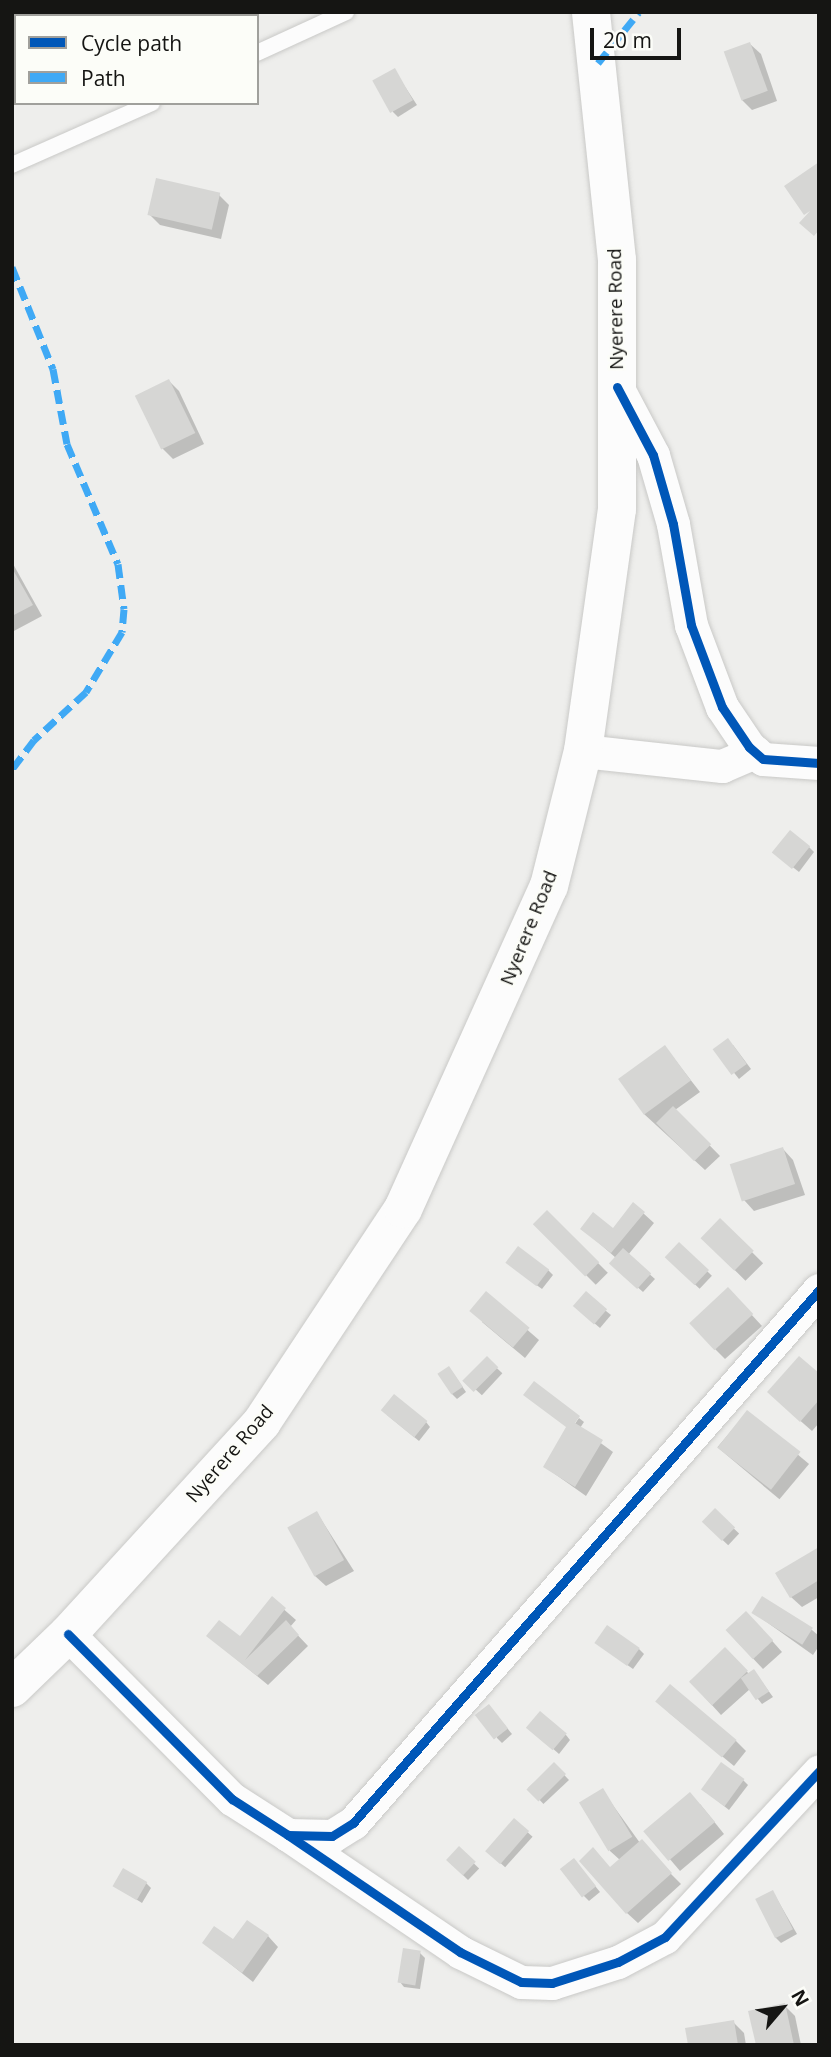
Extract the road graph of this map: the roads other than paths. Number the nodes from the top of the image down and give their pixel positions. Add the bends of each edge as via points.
1 (346, 12) edge
2 (591, 12) edge
3 (259, 52) edge
4 (147, 105) edge
5 (12, 165) edge
6 (617, 387) junction
7 (583, 751) junction
8 (755, 751) junction
9 (819, 763) edge
10 (819, 1290) edge
11 (68, 1634) junction
12 (12, 1688) edge
13 (819, 1770) edge
14 (288, 1835) junction

1 - 3 lane
2 - 6 main road, Nyerere Road via 617,260
4 - 5 lane
6 - 7 main road, Nyerere Road via 617,509
6 - 8 street via 653,455 668,503 691,625 703,663 737,732
7 - 8 street via 722,766
7 - 11 main road, Nyerere Road via 549,886 403,1209 262,1422
8 - 9 street via 763,759
10 - 14 street via 353,1823 332,1836
11 - 12 main road, Nyerere Road
11 - 14 street via 232,1799
13 - 14 street via 665,1937 618,1962 552,1983 521,1982 460,1952

